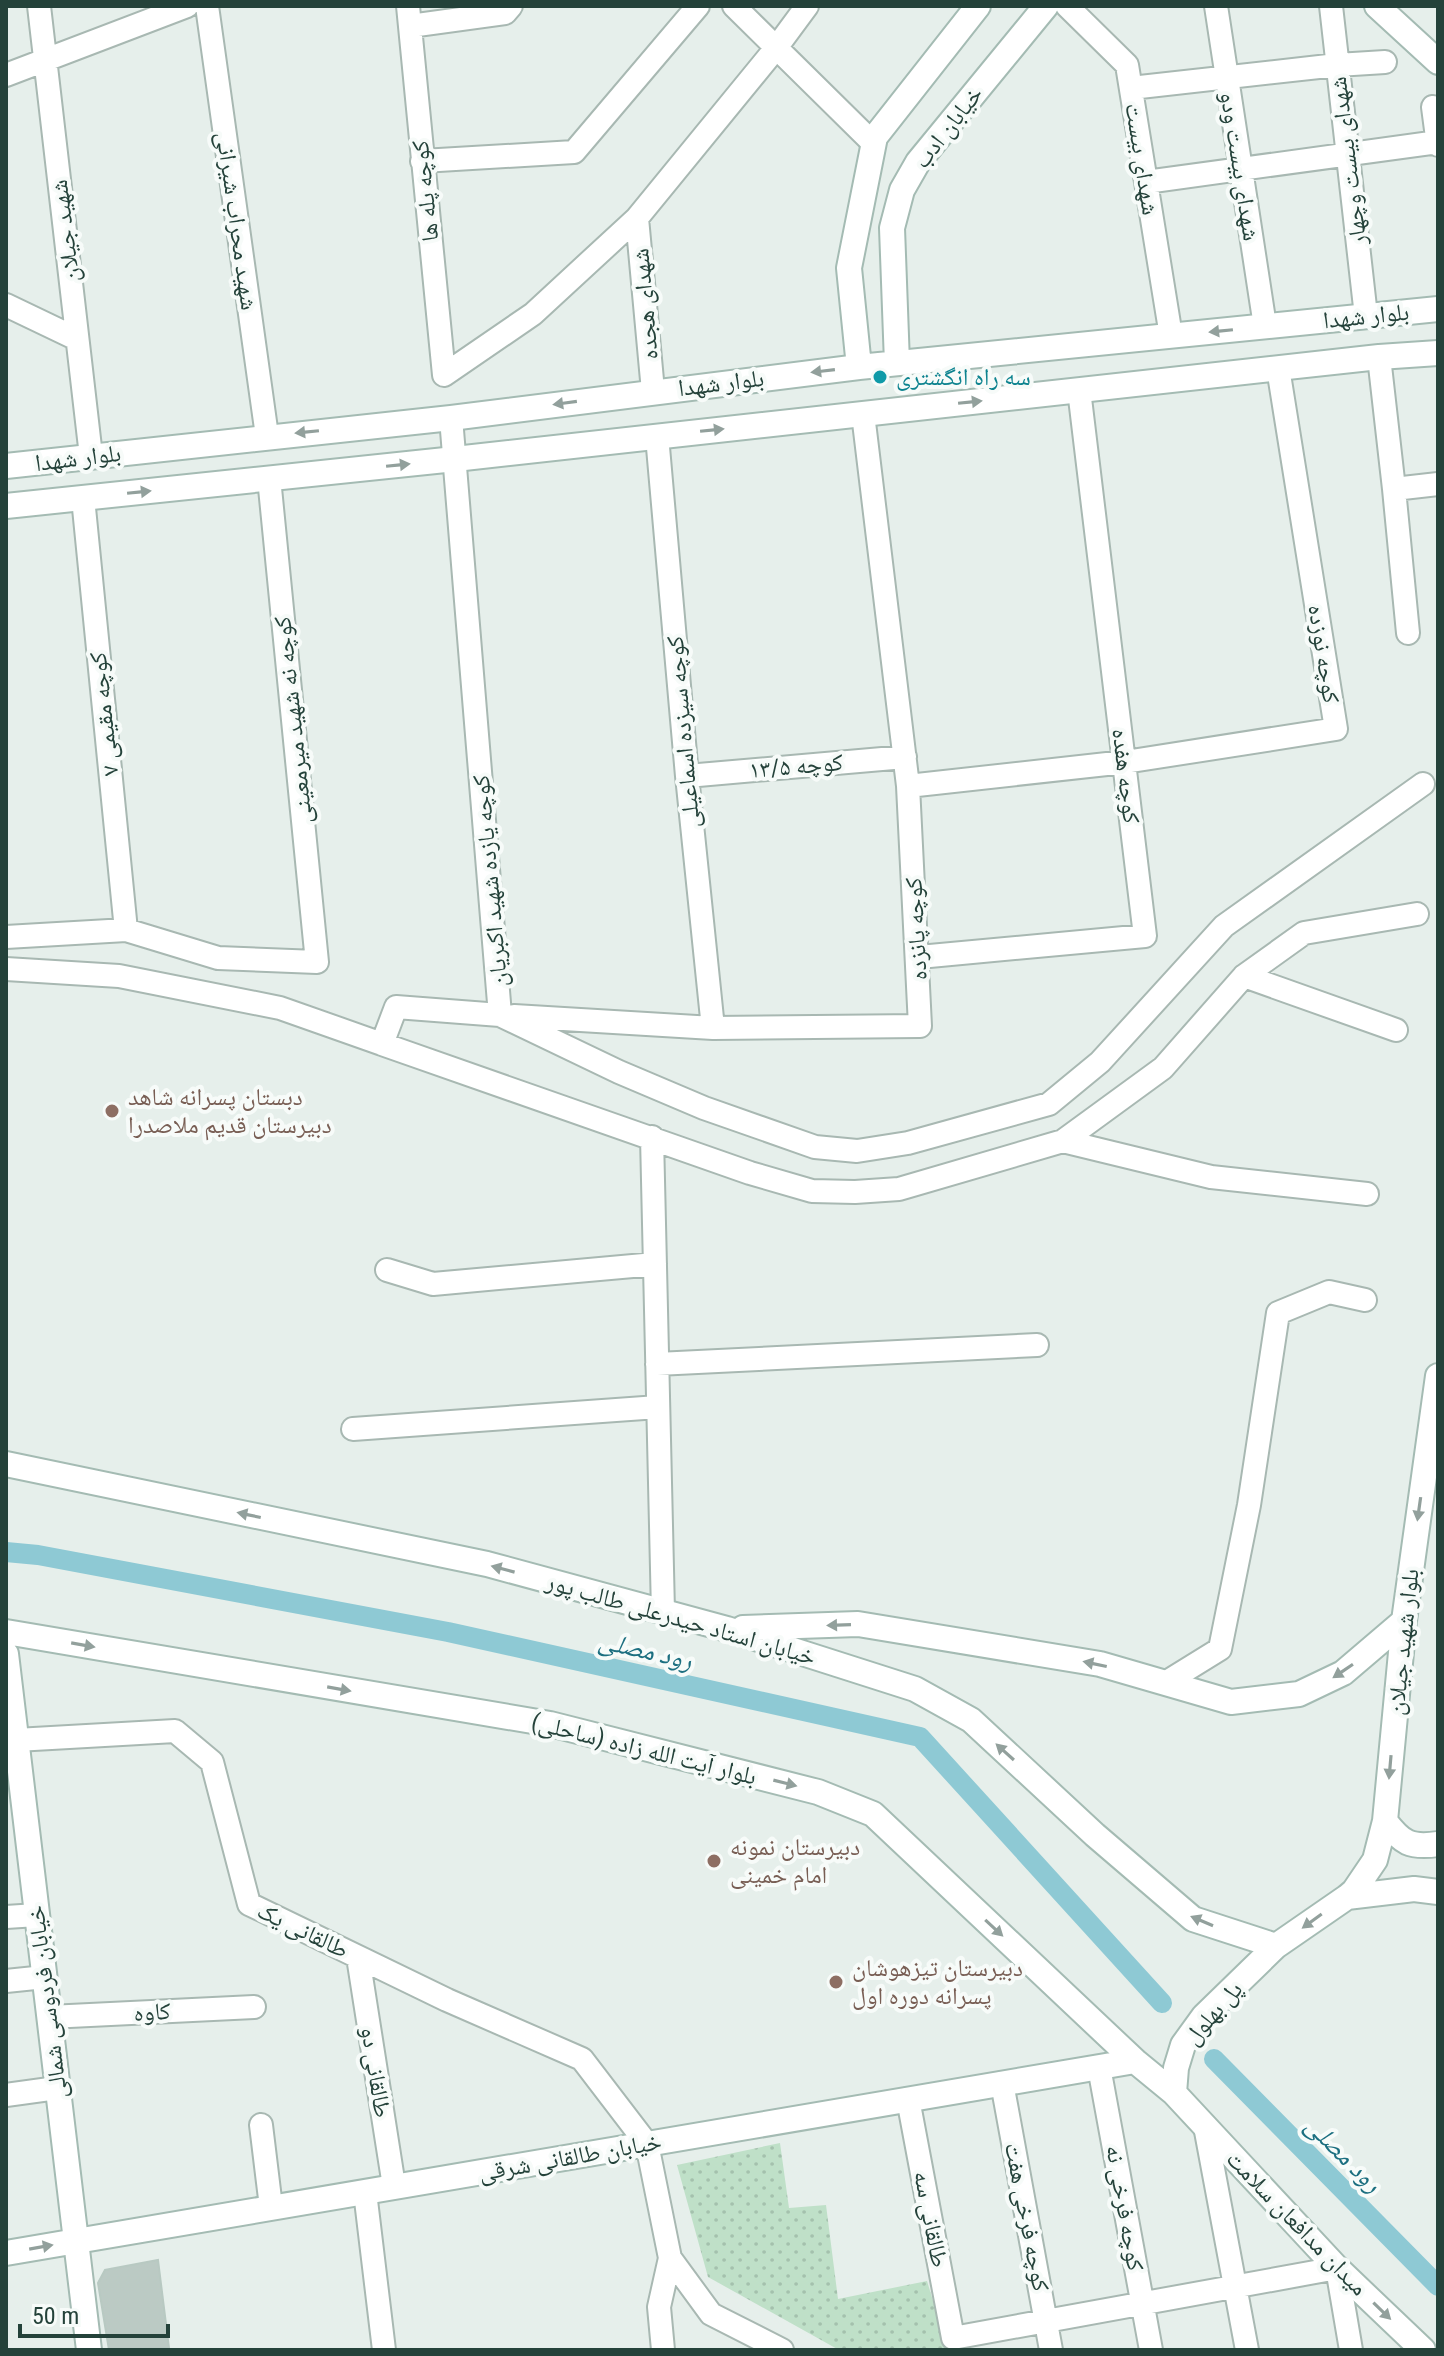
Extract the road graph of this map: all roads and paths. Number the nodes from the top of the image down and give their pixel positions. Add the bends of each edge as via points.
1 (39, 6) edge
2 (187, 6) edge
3 (207, 6) edge
4 (511, 6) edge
5 (698, 6) edge
6 (734, 6) edge
7 (807, 6) edge
8 (978, 6) edge
9 (1046, 6) edge
10 (1067, 6) edge
11 (1216, 6) edge
12 (1331, 6) edge
13 (1377, 6) edge
14 (409, 16) edge
15 (776, 48) junction
16 (45, 59) junction
17 (1385, 62) dead end
18 (1438, 62) edge
19 (1337, 65) junction
20 (6, 75) edge
21 (1227, 78) junction
22 (1131, 88) junction
23 (1433, 107) dead end
24 (1438, 143) edge
25 (874, 144) junction
26 (1348, 155) junction
27 (422, 161) junction
28 (1241, 169) junction
29 (1146, 182) junction
30 (637, 218) junction
31 (6, 305) edge
32 (1438, 309) edge
33 (1366, 316) junction
34 (1265, 326) junction
35 (1171, 336) junction
36 (77, 339) junction
37 (1438, 353) edge
38 (1379, 357) junction
39 (897, 363) junction
40 (859, 367) junction
41 (1278, 368) junction
42 (1079, 390) junction
43 (653, 391) junction
44 (863, 414) junction
45 (451, 418) junction
46 (267, 436) junction
47 (657, 436) junction
48 (91, 456) junction
49 (455, 459) junction
50 (6, 466) edge
51 (269, 478) junction
52 (1438, 484) edge
53 (1394, 489) junction
54 (83, 498) junction
55 (6, 506) edge
56 (1408, 633) dead end
57 (905, 757) junction
58 (1125, 762) junction
59 (687, 776) junction
60 (1423, 784) dead end
61 (908, 786) junction
62 (1417, 914) dead end
63 (126, 930) junction
64 (6, 937) edge
65 (919, 957) junction
66 (6, 969) edge
67 (1244, 976) junction
68 (500, 1015) junction
69 (713, 1028) junction
70 (1396, 1030) dead end
71 (382, 1044) junction
72 (652, 1137) junction
73 (1063, 1141) junction
74 (1367, 1194) dead end
75 (655, 1264) junction
76 (387, 1270) dead end
77 (1365, 1300) dead end
78 (1037, 1345) dead end
79 (657, 1364) junction
80 (1438, 1376) edge
81 (658, 1407) junction
82 (353, 1429) dead end
83 (6, 1464) edge
84 (663, 1612) junction
85 (1404, 1621) junction
86 (727, 1629) junction
87 (6, 1632) edge
88 (6, 1654) edge
89 (1165, 1683) junction
90 (11, 1740) edge
91 (1385, 1821) junction
92 (1438, 1844) edge
93 (1438, 1892) edge
94 (1347, 1897) junction
95 (37, 1915) junction
96 (6, 1917) edge
97 (1276, 1946) junction
98 (358, 1957) junction
99 (45, 1977) junction
100 (6, 1981) edge
101 (254, 2007) dead end
102 (49, 2017) junction
103 (1135, 2061) junction
104 (1099, 2067) junction
105 (1002, 2083) junction
106 (57, 2088) junction
107 (1174, 2093) junction
108 (6, 2095) edge
109 (908, 2099) junction
110 (261, 2125) dead end
111 (1205, 2126) junction
112 (647, 2144) junction
113 (394, 2186) junction
114 (365, 2192) junction
115 (271, 2207) junction
116 (76, 2240) junction
117 (6, 2253) edge
118 (670, 2258) junction
119 (1337, 2268) junction
120 (1235, 2286) junction
121 (1143, 2304) junction
122 (1046, 2321) junction
123 (89, 2350) edge
124 (384, 2350) edge
125 (663, 2350) edge
126 (782, 2350) edge
127 (1051, 2350) edge
128 (1151, 2350) edge
129 (1247, 2350) edge
130 (1351, 2350) edge
131 (1423, 2350) edge

1 - 16 street, شهید جیلان
2 - 16 street
3 - 46 street, شهید محراب شیرانی
4 - 14 street via 505,13
5 - 27 street via 574,152
6 - 15 street
7 - 15 street
8 - 25 main road, خیابان ادب
9 - 39 main road, خیابان ادب via 918,162 902,190 892,228
10 - 22 street, شهدای بیست via 1127,65
11 - 21 street, شهدای بیست ودو
12 - 19 street, شهدای بیست وچهار
13 - 18 main road
14 - 27 street, کوچه پله ها
15 - 25 street
15 - 30 street
16 - 20 street
16 - 36 street, شهید جیلان
17 - 19 street
19 - 21 street
19 - 26 street, شهدای بیست وچهار
21 - 22 street
21 - 28 street, شهدای بیست ودو
22 - 29 street, شهدای بیست
23 - 24 street
24 - 26 street
25 - 40 main road, خیابان ادب via 849,268
26 - 28 street
26 - 33 street, شهدای بیست وچهار
27 - 30 street, کوچه پله ها via 444,375 533,314
28 - 29 street
28 - 34 street, شهدای بیست ودو
29 - 35 street, شهدای بیست
30 - 43 street, شهدای هجده
31 - 36 street
32 - 33 main road, بلوار شهدا
33 - 34 main road, بلوار شهدا
34 -> 35 main road, بلوار شهدا
35 - 39 main road, بلوار شهدا
36 - 48 street, شهید جیلان
37 - 38 main road, بلوار شهدا
38 - 41 main road, بلوار شهدا
38 - 53 street
39 - 40 main road, بلوار شهدا
40 -> 43 main road, بلوار شهدا
41 - 42 main road, بلوار شهدا
41 - 58 street, کوچه نوزده via 1336,729
44 -> 42 main road, بلوار شهدا
42 - 58 street, کوچه هفده
43 -> 45 main road, بلوار شهدا
47 -> 44 main road, بلوار شهدا
44 - 57 street, کوچه پانزده
45 -> 46 main road, بلوار شهدا
45 - 49 street, کوچه یازده شهید اکبریان
46 - 48 main road, بلوار شهدا
47 - 49 main road, بلوار شهدا
47 - 59 street, کوچه سیزده اسماعیلی
48 - 50 main road, بلوار شهدا
51 -> 49 main road, بلوار شهدا
49 - 68 street, کوچه یازده شهید اکبریان
54 -> 51 main road, بلوار شهدا
51 - 63 street, کوچه نه شهید میرمعینی via 317,962 218,958
52 - 53 street
53 - 56 street
54 - 55 main road, بلوار شهدا
54 - 63 street, کوچه مقیمی ۷
57 - 59 street, کوچه ۱۳/۵
57 - 61 street, کوچه پانزده
58 - 61 street
58 - 65 street, کوچه هفده via 1145,936
59 - 69 street, کوچه سیزده اسماعیلی
60 - 68 street via 1224,926 1100,1062 1049,1104 908,1143 857,1151 815,1147 704,1108
61 - 65 street, کوچه پانزده
62 - 67 street via 1304,933
63 - 64 street
65 - 69 street, کوچه پانزده via 920,1026
66 - 71 street via 119,976 280,1008
67 - 70 street
67 - 73 street via 1163,1068
68 - 69 street, کوچه پانزده
68 - 71 street, کوچه یازده شهید اکبریان via 396,1007
71 - 72 street
72 - 73 street via 812,1191 855,1192 899,1189
72 - 75 street
73 - 74 street via 1211,1177
75 - 76 street via 433,1284
75 - 79 street
77 - 89 street via 1329,1292 1278,1313 1249,1505 1220,1649
78 - 79 street
79 - 81 street
80 -> 85 main road, بلوار شهید جیلان
81 - 82 street
81 - 84 street
84 -> 83 main road, خیابان استاد حیدرعلی طالب پور via 487,1564
84 - 86 main road, خیابان استاد حیدرعلی طالب پور
85 -> 89 main road via 1343,1673 1299,1694 1231,1702
85 -> 91 main road, بلوار شهید جیلان
89 -> 86 main road via 1100,1664 858,1624
97 -> 86 main road, خیابان استاد حیدرعلی طالب پور via 1193,1919 971,1720 915,1689
87 -> 103 main road, بلوار آیت الله زاده (ساحلی) via 550,1724 818,1792 873,1814
88 - 90 main road, خیابان فردوسی شمالی
90 - 95 main road, خیابان فردوسی شمالی
90 - 98 street, طالقانی یک via 175,1731 212,1762 249,1904
91 - 92 main road via 1400,1841
91 - 94 main road, بلوار شهید جیلان via 1375,1860
93 - 94 main road via 1414,1889
94 -> 97 main road
95 - 96 street
95 - 99 main road, خیابان فردوسی شمالی
97 - 107 main road, پل بهلول via 1204,2016 1183,2045
98 - 112 street, طالقانی یک via 582,2059
98 - 113 street, طالقانی دو
99 - 100 street
99 - 102 main road, خیابان فردوسی شمالی
101 - 102 street, کاوه
102 - 106 main road, خیابان فردوسی شمالی
103 - 104 main road, خیابان طالقانی شرقی
103 - 107 main road, بلوار آیت الله زاده (ساحلی)
104 - 105 main road, خیابان طالقانی شرقی
104 - 121 street, کوچه فرخی نه
105 - 109 main road, خیابان طالقانی شرقی
105 - 122 street, کوچه فرخی هفت
106 - 108 street
106 - 116 main road, خیابان فردوسی شمالی
107 - 111 main road, میدان مدافعان سلامت
109 - 112 main road, خیابان طالقانی شرقی
109 - 122 street, طالقانی سه via 953,2338
110 - 115 street
111 - 119 main road, میدان مدافعان سلامت
111 - 120 street
112 - 113 main road, خیابان طالقانی شرقی
112 - 118 street
113 - 114 main road, خیابان طالقانی شرقی
114 - 115 main road, خیابان طالقانی شرقی
114 - 124 street
115 - 116 main road, خیابان طالقانی شرقی
117 -> 116 main road, خیابان طالقانی شرقی
116 - 123 main road, خیابان فردوسی شمالی
118 - 125 street via 659,2307
118 - 126 street via 711,2314
119 - 120 street
119 - 130 street
119 -> 131 main road, میدان مدافعان سلامت
120 - 121 street
120 - 129 street
121 - 122 street
121 - 128 street, کوچه فرخی نه
122 - 127 street, کوچه فرخی هفت

